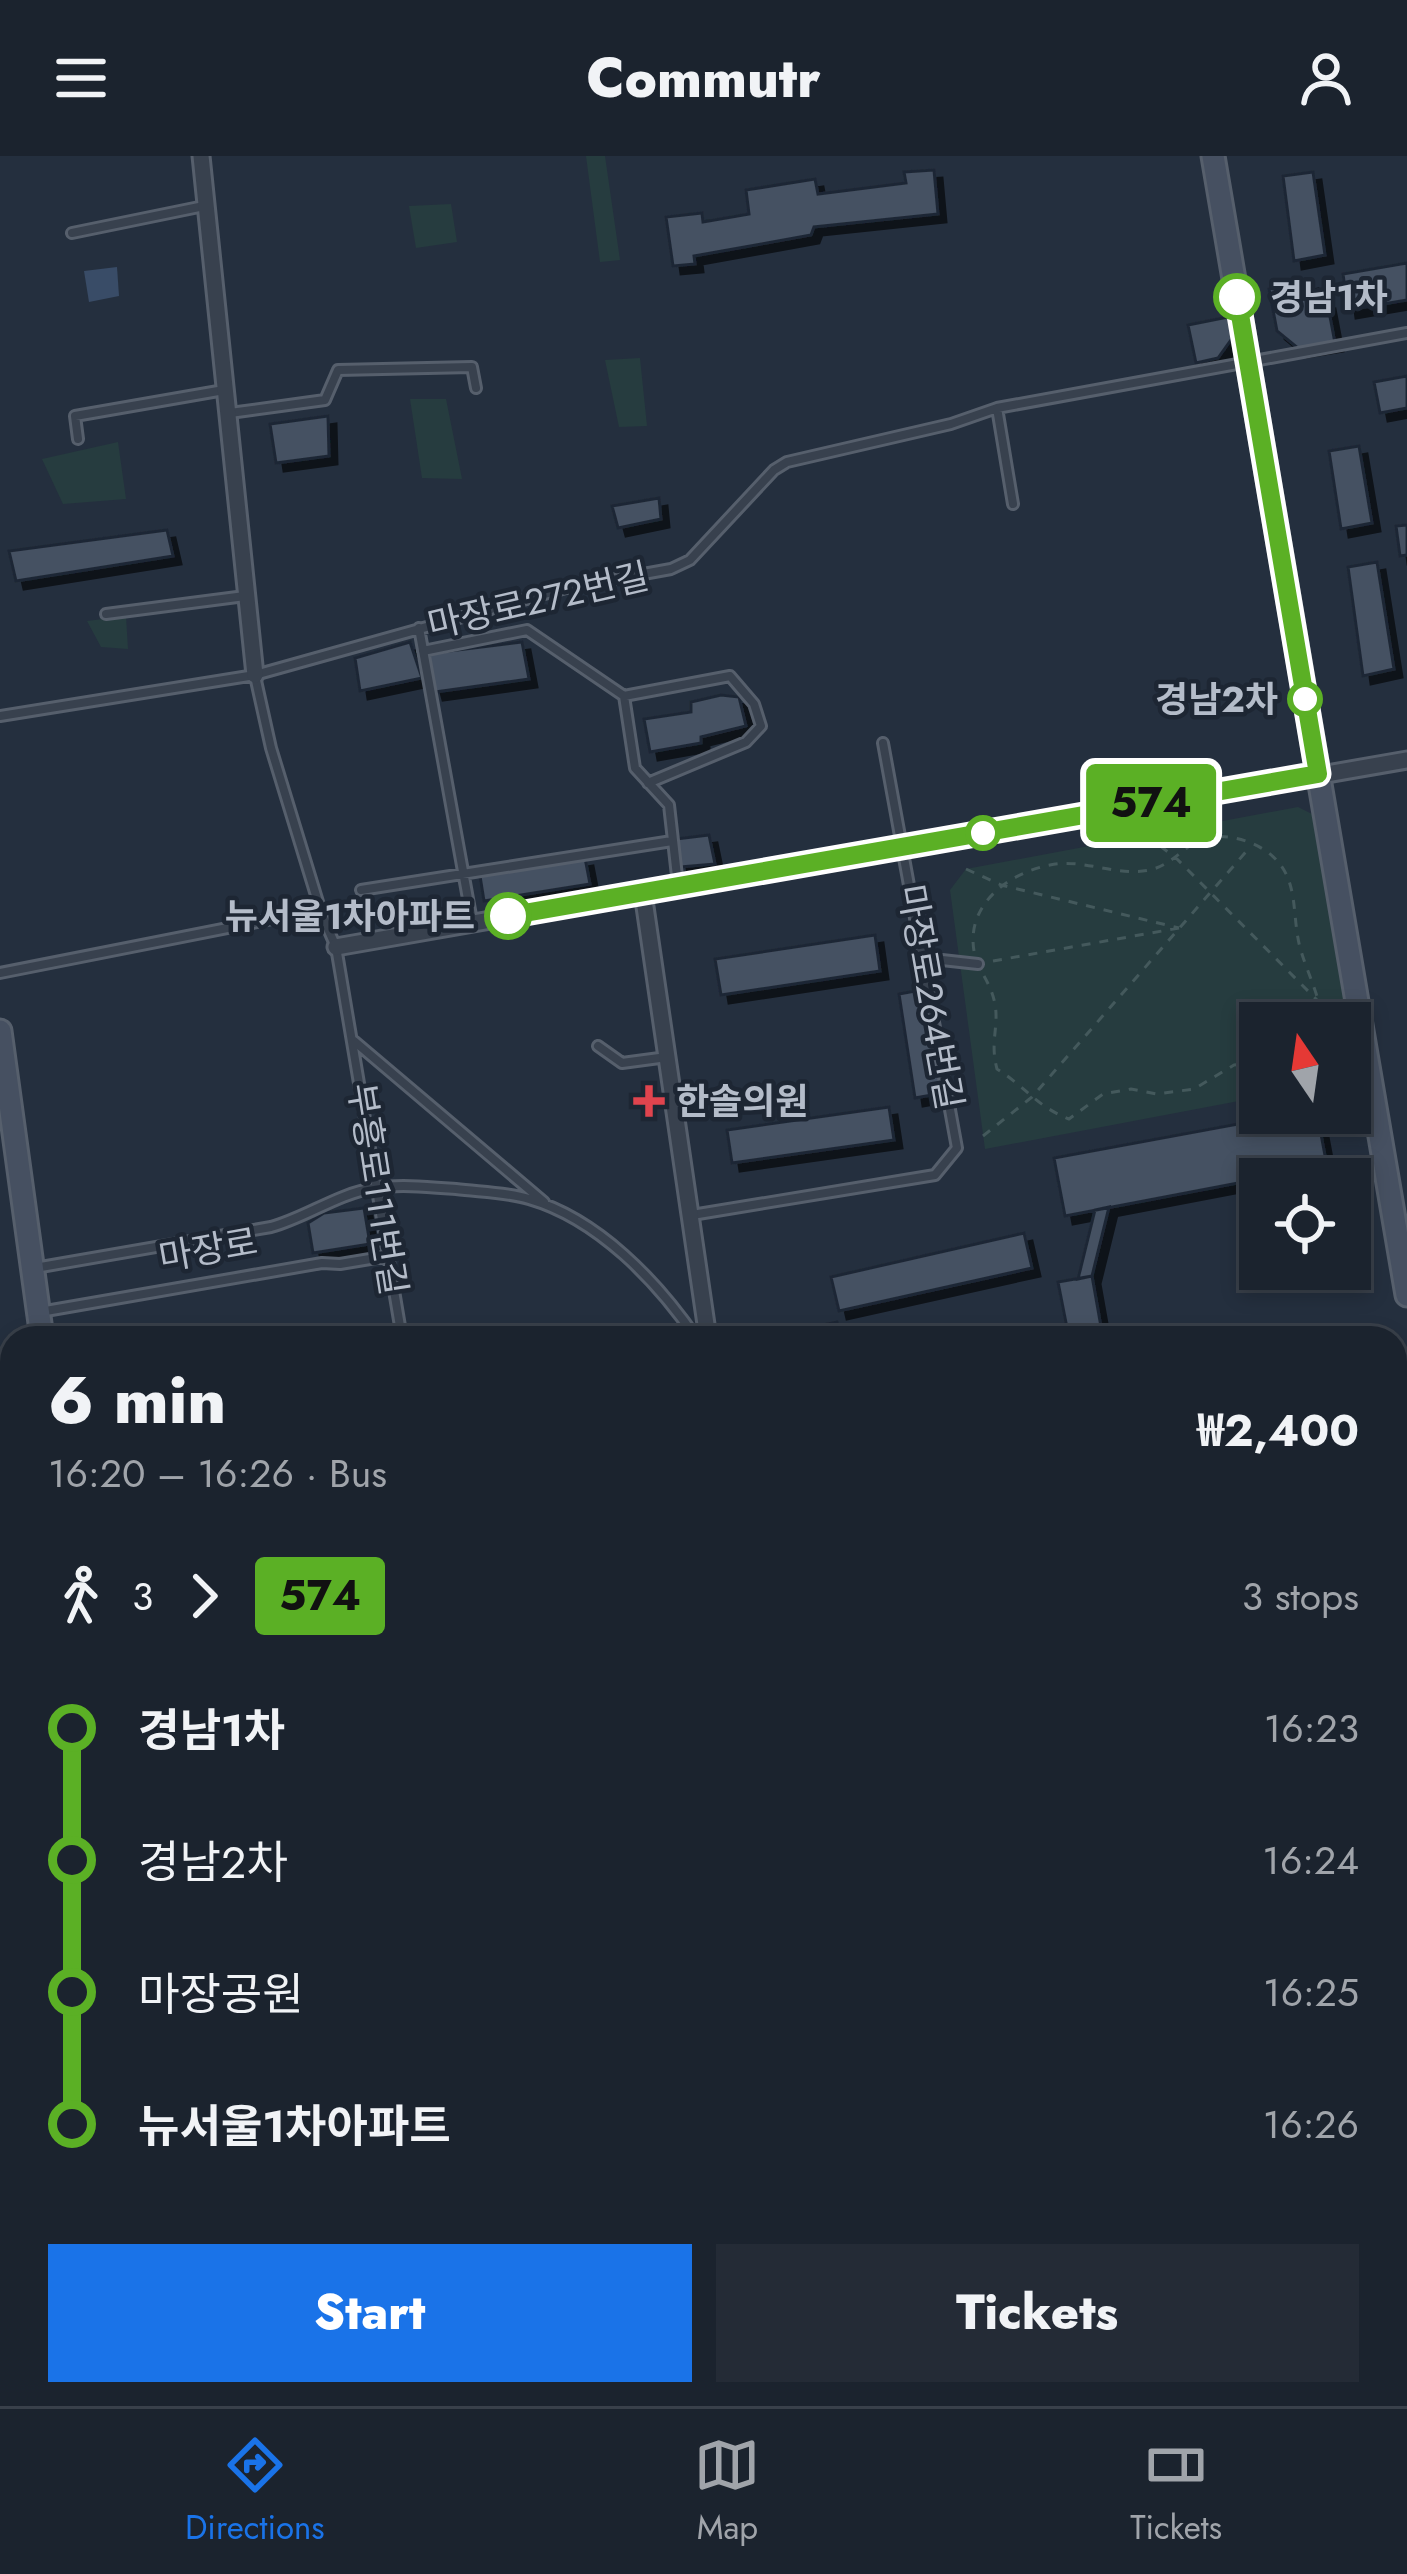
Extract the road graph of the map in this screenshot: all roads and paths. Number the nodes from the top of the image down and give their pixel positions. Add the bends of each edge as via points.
1 (201, 156) edge
2 (1213, 156) edge
3 (206, 206) junction
4 (72, 233) dead end
5 (1407, 333) edge
6 (1247, 360) junction
7 (476, 388) dead end
8 (225, 389) junction
9 (997, 408) junction
10 (230, 413) junction
11 (78, 439) dead end
12 (1013, 504) dead end
13 (247, 596) junction
14 (106, 614) dead end
15 (419, 628) junction
16 (423, 651) junction
17 (255, 675) junction
18 (624, 695) junction
19 (0, 716) edge
20 (883, 743) dead end
21 (1407, 760) edge
22 (1318, 774) junction
23 (648, 783) junction
24 (1146, 835) dead end
25 (672, 841) junction
26 (1252, 844) junction
27 (904, 847) junction
28 (1177, 859) junction
29 (966, 868) dead end
30 (463, 873) junction
31 (1001, 885) junction
32 (678, 886) junction
33 (361, 890) dead end
34 (1209, 890) junction
35 (643, 893) junction
36 (322, 915) junction
37 (472, 923) junction
38 (1180, 928) junction
39 (336, 947) junction
40 (924, 958) junction
41 (978, 964) junction
42 (0, 973) edge
43 (1318, 1002) edge
44 (1319, 1002) edge
45 (0, 1031) edge
46 (353, 1040) junction
47 (598, 1046) dead end
48 (667, 1057) junction
49 (1239, 1064) edge
50 (1032, 1097) junction
51 (983, 1136) dead end
52 (376, 1188) junction
53 (549, 1207) junction
54 (690, 1215) junction
55 (388, 1256) junction
56 (33, 1268) junction
57 (1407, 1295) edge
58 (39, 1312) junction
59 (41, 1326) edge
60 (400, 1326) edge
61 (686, 1326) edge
62 (707, 1326) edge

1 - 3 street
2 - 6 main road
3 - 4 lane
3 - 8 street
5 - 6 lane, 마장로272번길
6 - 9 lane, 마장로272번길
6 - 22 main road
7 - 10 lane via 472,367 338,370 325,400
8 - 10 street
8 - 11 lane via 75,416
9 - 12 lane
9 - 15 lane, 마장로272번길 via 787,462 690,560 671,569
10 - 13 street
13 - 14 lane
13 - 17 street
15 - 16 lane
15 - 17 lane, 마장로272번길
16 - 18 lane via 527,629
16 - 30 lane
17 - 19 lane, 마장로272번길
17 - 36 lane
18 - 23 lane via 635,768
18 - 23 lane via 730,676 754,704 760,726 746,742
20 - 27 lane
21 - 22 street, 마장로264번길
22 - 27 street, 마장로264번길
22 - 57 main road
23 - 25 lane via 669,805
24 - 28 path
25 - 30 lane
25 - 32 lane
26 - 28 path via 1234,836 1198,841
26 - 34 path
26 - 44 path via 1291,880 1299,946
27 - 32 street, 마장로264번길
27 - 40 lane, 마장로264번길
28 - 31 path via 1130,872 1050,865
28 - 34 path
29 - 31 path
30 - 33 lane
30 - 37 lane
31 - 38 path
31 - 41 path via 980,906 972,944
32 - 35 street, 마장로264번길
34 - 38 path
34 - 43 path
35 - 37 street, 마장로264번길
35 - 48 street
36 - 39 lane
36 - 42 lane
37 - 39 street, 마장로264번길
38 - 41 path
38 - 50 path
39 - 46 lane, 부흥로111번길
40 - 41 lane
40 - 54 lane, 마장로264번길 via 957,1148 935,1175
41 - 50 path via 998,1009 998,1070
45 - 56 main road
46 - 52 lane, 부흥로111번길
46 - 53 lane, 부흥로111번길
47 - 48 lane via 622,1064
48 - 54 street
49 - 50 path via 1194,1089 1103,1094 1069,1119
50 - 51 path
52 - 53 lane via 511,1195
52 - 55 lane, 부흥로111번길
52 - 56 lane via 271,1227
53 - 61 lane via 649,1279
54 - 62 street
55 - 58 lane, 마장로
55 - 60 lane, 부흥로111번길
56 - 58 main road
58 - 59 main road

